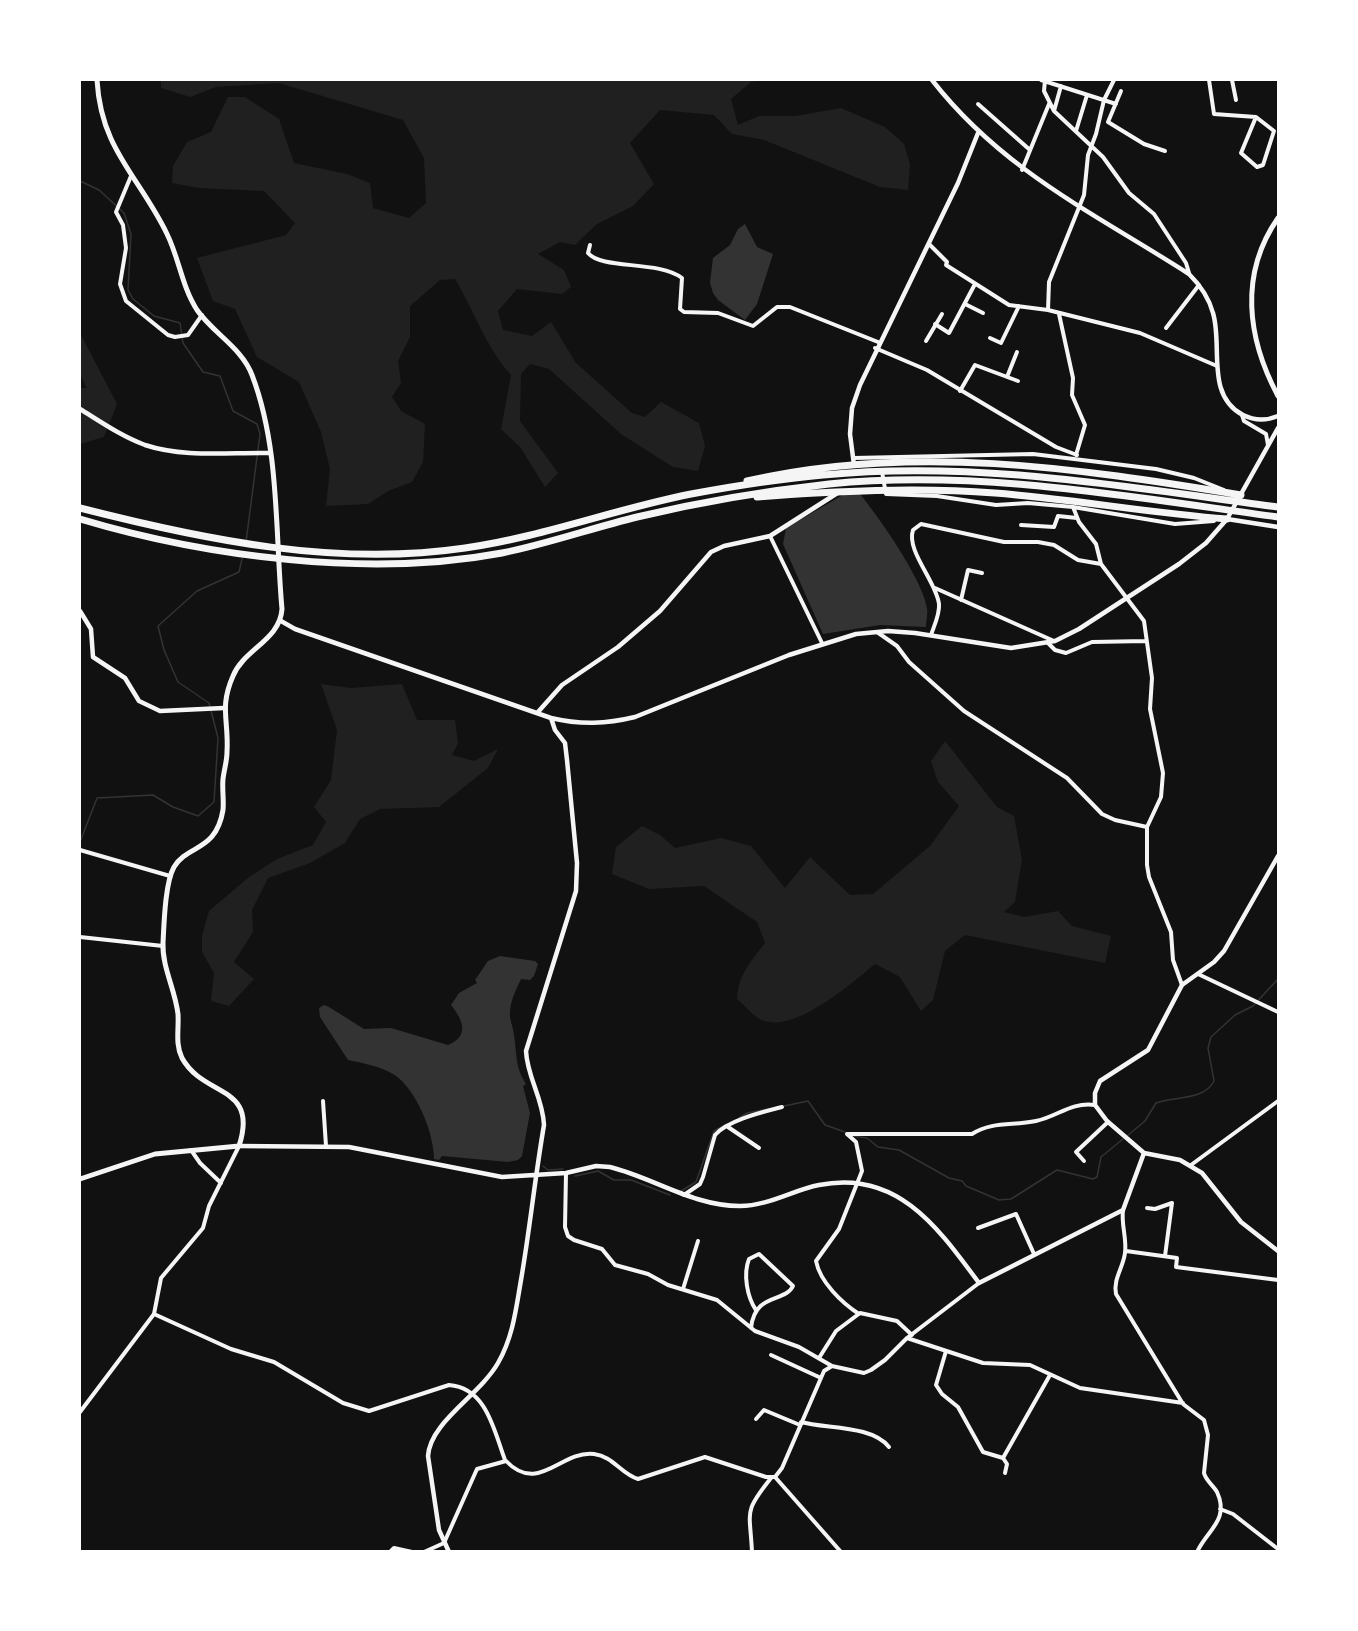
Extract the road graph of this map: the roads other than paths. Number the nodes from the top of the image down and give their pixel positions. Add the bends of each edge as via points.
1 (97, 80) edge
2 (932, 80) edge
3 (1044, 80) edge
4 (1114, 80) edge
5 (1209, 80) edge
6 (1232, 80) edge
7 (1060, 86) junction
8 (1121, 91) dead end
9 (1087, 95) junction
10 (1104, 100) junction
11 (1236, 100) dead end
12 (978, 104) dead end
13 (1049, 104) junction
14 (1116, 104) junction
15 (1054, 111) junction
16 (1256, 117) junction
17 (1076, 131) junction
18 (978, 133) junction
19 (1092, 145) junction
20 (1030, 150) junction
21 (1165, 151) dead end
22 (1022, 170) junction
23 (131, 176) junction
24 (1079, 206) junction
25 (1278, 218) edge
26 (929, 244) junction
27 (590, 245) dead end
28 (1189, 274) junction
29 (975, 284) junction
30 (1199, 285) junction
31 (965, 304) junction
32 (1019, 306) junction
33 (1048, 310) junction
34 (983, 313) dead end
35 (942, 314) dead end
36 (1059, 314) junction
37 (202, 315) junction
38 (935, 324) junction
39 (1166, 328) dead end
40 (990, 338) dead end
41 (926, 341) dead end
42 (878, 342) junction
43 (875, 348) junction
44 (1017, 352) dead end
45 (1217, 366) junction
46 (1007, 377) junction
47 (1018, 381) dead end
48 (960, 392) junction
49 (1278, 396) edge
50 (80, 409) edge
51 (1242, 414) junction
52 (1278, 416) edge
53 (1278, 428) edge
54 (1278, 436) edge
55 (1272, 441) junction
56 (1266, 451) junction
57 (270, 453) junction
58 (878, 456) junction
59 (1076, 457) junction
60 (854, 458) junction
61 (783, 476) junction
62 (785, 492) junction
63 (1241, 495) junction
64 (1073, 507) junction
65 (1278, 507) edge
66 (80, 508) edge
67 (1278, 517) edge
68 (1077, 518) junction
69 (80, 519) edge
70 (1227, 519) junction
71 (1021, 525) dead end
72 (1278, 526) edge
73 (770, 536) junction
74 (1101, 564) junction
75 (982, 573) dead end
76 (935, 588) junction
77 (1128, 597) junction
78 (961, 600) junction
79 (80, 611) edge
80 (281, 621) junction
81 (877, 632) junction
82 (931, 635) junction
83 (1055, 641) junction
84 (1146, 641) junction
85 (822, 643) junction
86 (1048, 643) junction
87 (224, 708) junction
88 (538, 712) junction
89 (551, 718) junction
90 (1147, 827) junction
91 (80, 850) edge
92 (1278, 856) edge
93 (170, 876) junction
94 (80, 937) edge
95 (163, 946) junction
96 (1198, 974) junction
97 (1182, 985) junction
98 (1278, 1012) edge
99 (323, 1101) dead end
100 (1278, 1101) edge
101 (1095, 1105) junction
102 (782, 1107) dead end
103 (1108, 1122) junction
104 (727, 1127) junction
105 (239, 1146) junction
106 (326, 1146) junction
107 (759, 1148) dead end
108 (190, 1149) junction
109 (1144, 1153) junction
110 (1084, 1161) dead end
111 (1191, 1164) junction
112 (566, 1173) junction
113 (536, 1176) junction
114 (80, 1179) edge
115 (221, 1183) junction
116 (858, 1183) junction
117 (684, 1195) junction
118 (1147, 1208) dead end
119 (1123, 1210) junction
120 (978, 1228) dead end
121 (698, 1241) dead end
122 (1126, 1251) junction
123 (1278, 1251) edge
124 (1034, 1254) junction
125 (1165, 1256) junction
126 (1278, 1280) edge
127 (979, 1283) junction
128 (682, 1289) junction
129 (756, 1310) junction
130 (154, 1314) junction
131 (859, 1314) junction
132 (751, 1328) junction
133 (912, 1335) junction
134 (907, 1338) junction
135 (946, 1351) junction
136 (771, 1355) dead end
137 (819, 1358) junction
138 (832, 1366) junction
139 (1050, 1374) junction
140 (821, 1378) junction
141 (472, 1396) junction
142 (1183, 1404) junction
143 (80, 1412) edge
144 (756, 1419) dead end
145 (801, 1423) junction
146 (889, 1447) dead end
147 (1003, 1458) junction
148 (507, 1461) junction
149 (1005, 1473) dead end
150 (773, 1477) junction
151 (1220, 1509) junction
152 (444, 1543) junction
153 (1278, 1549) edge
154 (390, 1551) edge
155 (412, 1551) edge
156 (424, 1551) edge
157 (449, 1551) edge
158 (752, 1551) edge
159 (841, 1551) edge
160 (1197, 1551) edge

1 - 23 main road via 104,124
2 - 18 street
3 - 7 street
3 - 13 street
4 - 10 street
5 - 16 street via 1214,114
6 - 11 street
7 - 9 street
7 - 15 street
8 - 14 street
9 - 10 street
9 - 17 street
10 - 14 street
10 - 19 street
12 - 20 street
13 - 15 street
13 - 20 street
14 - 21 street via 1108,122 1144,144
15 - 17 street
16 - 16 street via 1274,131 1263,165 1257,167 1241,153
17 - 19 street
18 - 22 street
18 - 26 street
19 - 24 street via 1087,159 1086,191
19 - 28 street via 1129,193 1154,214
20 - 22 street
22 - 24 street
23 - 37 main road via 169,237 189,294
23 - 37 street via 116,212 123,225 126,248 120,284 126,301 175,337 188,335
24 - 28 street
24 - 33 street via 1052,272
25 - 49 main road via 1256,264 1250,309 1259,353
26 - 29 street via 946,265
26 - 42 street
27 - 42 street via 588,253 602,261 671,270 682,278 680,309 684,312 718,313 753,326 777,307 790,307
28 - 30 street
29 - 31 street
29 - 32 street via 999,300
30 - 39 street
30 - 45 street via 1214,315
31 - 34 street
31 - 38 street via 949,333
32 - 33 street
32 - 40 street via 1001,343
33 - 36 street
35 - 38 street
36 - 45 street via 1140,333
36 - 59 street via 1073,378 1072,395 1085,425
37 - 57 main road via 239,353 252,373
38 - 41 street
42 - 43 street
43 - 48 street via 927,370
43 - 60 street via 852,408 850,434
44 - 46 street
45 - 51 street via 1224,396
46 - 47 street
46 - 48 street via 975,364
48 - 59 street
50 - 57 street via 147,446 178,452
51 - 52 street via 1259,420
51 - 56 street via 1244,422 1268,437
53 - 55 street
54 - 55 street
55 - 56 street
56 - 63 street
57 - 80 main road
58 - 59 street
58 - 60 street
58 - 64 street via 886,494 937,496 996,505
59 - 63 street via 1172,473
60 - 73 street via 850,481 839,492
61 - 63 highway via 831,465 975,462 1032,466
61 - 65 highway via 986,471
61 - 66 highway via 465,548 383,554 310,552 173,530
62 - 67 highway via 861,482 967,480
62 - 69 highway via 708,502 481,556 393,564 310,561 171,540
62 - 70 highway via 995,493
63 - 70 street
64 - 68 street
64 - 70 street via 1175,524
68 - 71 street via 1058,516 1054,527
68 - 74 street via 1093,537
70 - 72 street
70 - 77 street via 1196,553
73 - 85 street
73 - 88 street via 711,552 660,611 618,647 562,685
74 - 76 street via 1078,560 1054,545 1004,542 921,524 913,530 911,539
74 - 77 street
75 - 78 street via 968,570
76 - 78 street
76 - 82 street via 939,609
77 - 83 street
77 - 84 street via 1143,621
78 - 83 street
79 - 87 street via 91,629 93,657 125,678 139,701 160,711
80 - 87 main road via 234,673
80 - 88 street
81 - 82 street
81 - 85 street
81 - 90 street via 897,646 909,662 964,711 1067,778 1102,814
82 - 86 street via 998,647 1024,648
83 - 86 street
84 - 86 street via 1092,642 1066,653
84 - 90 street via 1152,678 1150,709 1163,773 1161,797
85 - 89 street via 635,717 597,723
87 - 93 main road via 227,752 223,811 213,836 175,865
88 - 89 street
89 - 113 street via 565,743 577,863 573,907 526,1051 529,1073 543,1108
90 - 97 street via 1149,877 1171,932 1173,960
91 - 93 street
92 - 96 street via 1224,951
93 - 95 main road
94 - 95 street
95 - 105 main road via 178,1015 178,1048 196,1073 238,1102 245,1118
96 - 97 street
96 - 98 street
97 - 101 street via 1153,1044 1100,1081
99 - 106 street
100 - 111 street
101 - 103 street
101 - 116 street via 1080,1103 1038,1121 986,1125 972,1134 846,1134 855,1142 862,1166
102 - 104 street via 753,1114
103 - 109 street
103 - 110 street via 1076,1152
104 - 107 street
104 - 117 street via 715,1134 700,1184
105 - 106 street
105 - 108 main road
105 - 115 street
106 - 113 street via 377,1151 502,1177
108 - 114 main road via 123,1162
108 - 115 street
109 - 111 street
109 - 119 street
111 - 123 street via 1241,1222
112 - 113 street
112 - 117 street via 610,1167
112 - 128 street via 568,1236 602,1249 615,1265
113 - 141 street via 511,1333 497,1364
115 - 130 street via 203,1228 161,1278
116 - 117 street via 821,1184 742,1206
116 - 127 street via 885,1191 928,1218
116 - 131 street via 839,1229 816,1261 839,1299
118 - 125 street via 1172,1203
119 - 122 street
119 - 124 street
120 - 124 street via 1016,1214
121 - 128 street
122 - 125 street
122 - 142 street via 1116,1277 1116,1294
124 - 127 street
125 - 126 street via 1177,1258 1176,1268
127 - 133 street
128 - 132 street via 717,1300
129 - 129 street via 748,1292 747,1264 759,1254 793,1286
129 - 132 street
130 - 141 street via 274,1362 342,1403 369,1411 449,1385 462,1387
130 - 143 street
131 - 133 street via 897,1321
131 - 137 street via 836,1331
132 - 137 street
133 - 134 street
134 - 135 street
134 - 138 street via 885,1360 864,1373
135 - 139 street via 983,1363 1030,1365
135 - 147 street via 935,1380 937,1389 956,1405 984,1452
136 - 140 street
137 - 138 street
138 - 140 street via 826,1368
139 - 142 street via 1074,1386 1105,1393
139 - 147 street
140 - 145 street
141 - 148 street via 489,1414
141 - 152 street via 435,1432 429,1446 432,1488
142 - 151 street via 1202,1417 1206,1425 1204,1473 1216,1491
144 - 145 street via 764,1410
145 - 146 street via 864,1433 883,1439
145 - 150 street via 782,1468
147 - 149 street via 1007,1464
148 - 150 street via 522,1470 542,1474 571,1456 593,1454 613,1460 638,1479 705,1457
148 - 152 street via 477,1469
150 - 158 street via 752,1502 748,1524
150 - 159 street
151 - 153 street via 1233,1514
151 - 160 street via 1217,1526
152 - 156 street
152 - 157 street
154 - 155 street

